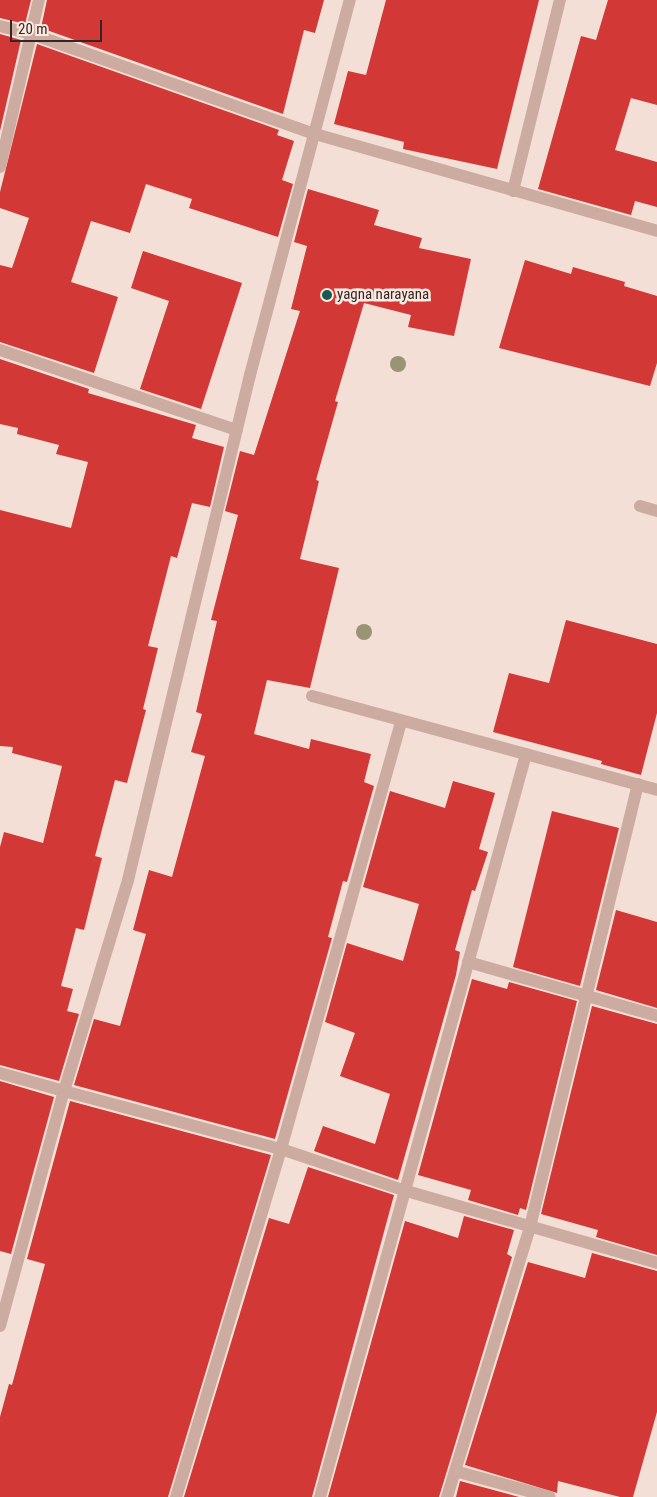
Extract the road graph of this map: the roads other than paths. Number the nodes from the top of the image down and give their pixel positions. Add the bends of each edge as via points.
1 (39, 0) edge
2 (350, 0) edge
3 (560, 0) edge
4 (0, 26) edge
5 (32, 34) junction
6 (314, 134) junction
7 (0, 167) edge
8 (513, 191) junction
9 (657, 231) edge
10 (0, 350) edge
11 (237, 430) junction
12 (640, 506) dead end
13 (657, 511) edge
14 (312, 696) dead end
15 (401, 721) junction
16 (526, 754) junction
17 (638, 784) junction
18 (657, 790) edge
19 (468, 962) junction
20 (588, 996) junction
21 (657, 1016) edge
22 (0, 1073) edge
23 (64, 1091) junction
24 (281, 1149) junction
25 (404, 1190) junction
26 (530, 1227) junction
27 (657, 1263) edge
28 (0, 1326) edge
29 (455, 1471) junction
30 (176, 1497) edge
31 (320, 1497) edge
32 (447, 1497) edge
33 (550, 1497) edge

1 - 5 street
2 - 6 street
3 - 8 street
4 - 5 street
5 - 6 street
5 - 7 street
6 - 8 street
6 - 11 street
8 - 9 street
10 - 11 street
11 - 23 street via 128,880
12 - 13 street
14 - 15 street
15 - 16 street
15 - 24 street
16 - 17 street
16 - 19 street
17 - 18 street
17 - 20 street
19 - 20 street
19 - 25 street
20 - 21 street
20 - 26 street
22 - 23 street
23 - 24 street
23 - 28 street
24 - 25 street
24 - 30 street
25 - 26 street
25 - 31 street
26 - 27 street
26 - 29 street
29 - 32 street
29 - 33 street

